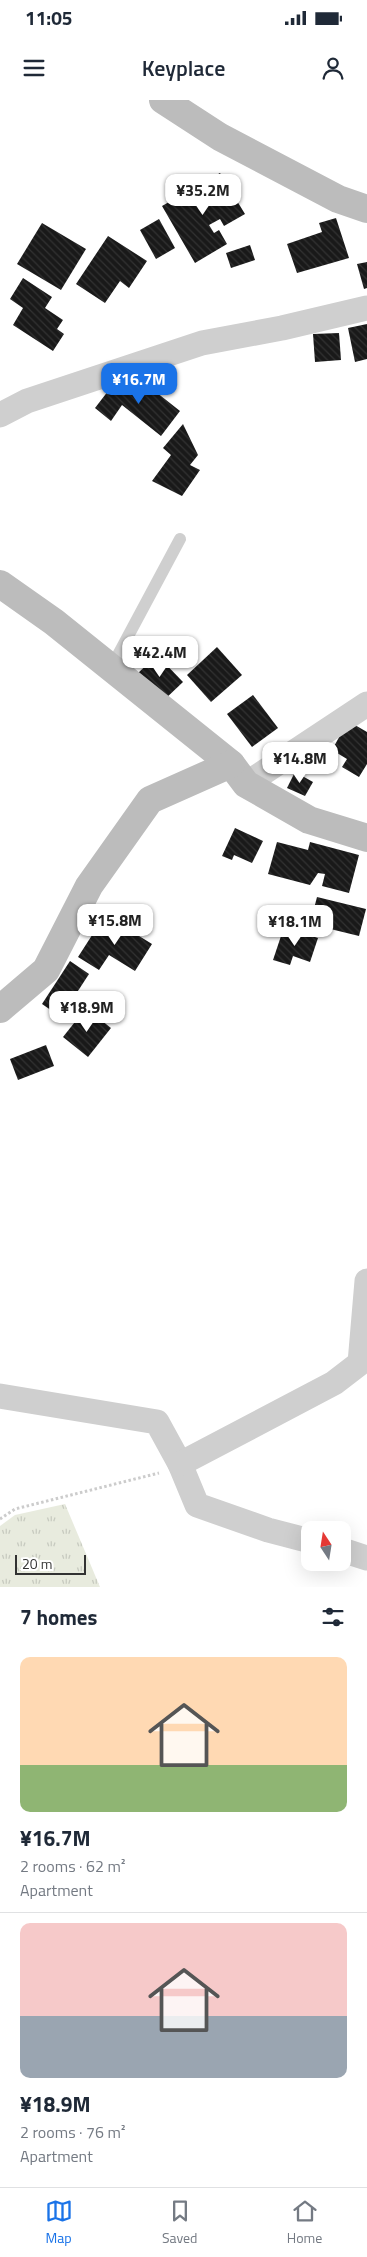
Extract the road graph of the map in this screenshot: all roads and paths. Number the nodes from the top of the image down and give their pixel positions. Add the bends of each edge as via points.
1 (163, 100) edge
2 (367, 209) edge
3 (367, 308) edge
4 (0, 415) edge
5 (180, 539) dead end
6 (0, 584) edge
7 (111, 668) junction
8 (367, 704) edge
9 (238, 774) junction
10 (367, 838) edge
11 (0, 1009) edge
12 (367, 1281) edge
13 (0, 1396) edge
14 (180, 1464) junction
15 (0, 1520) edge
16 (301, 1539) edge
17 (351, 1553) edge
18 (367, 1558) edge

1 - 2 street via 220,137 338,199
3 - 4 street via 202,343 27,401
5 - 7 lane
6 - 7 street
7 - 9 street
8 - 9 street
9 - 10 street via 309,820
9 - 11 street via 150,800 90,886 46,970
12 - 14 street via 360,1363 334,1383
13 - 14 street via 157,1422
14 - 15 path via 151,1476 15,1509
14 - 16 street via 197,1505
17 - 18 street

